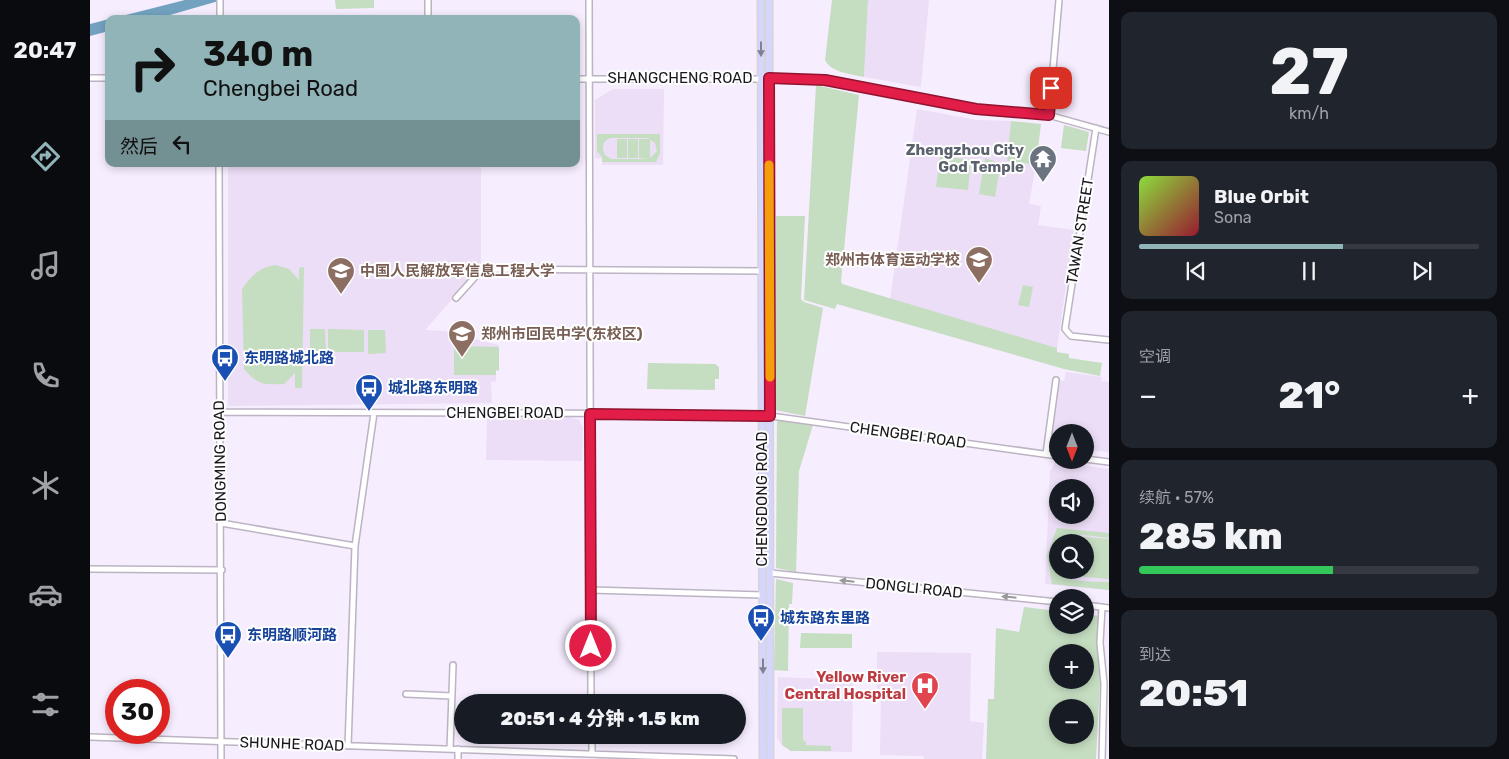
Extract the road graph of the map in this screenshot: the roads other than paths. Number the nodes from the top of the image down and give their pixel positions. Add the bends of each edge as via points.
1 (428, 0) edge
2 (590, 0) edge
3 (761, 0) edge
4 (769, 0) edge
5 (1060, 0) edge
6 (220, 1) edge
7 (220, 15) edge
8 (428, 15) edge
9 (90, 78) edge
10 (105, 78) edge
11 (765, 78) junction
12 (580, 79) edge
13 (591, 79) junction
14 (1049, 115) junction
15 (1096, 128) junction
16 (1109, 132) edge
17 (220, 167) edge
18 (590, 270) junction
19 (762, 271) junction
20 (456, 298) dead end
21 (1109, 340) edge
22 (1056, 380) dead end
23 (219, 412) junction
24 (374, 413) junction
25 (590, 414) junction
26 (762, 415) junction
27 (770, 416) junction
28 (1046, 454) junction
29 (1049, 454) edge
30 (1094, 460) edge
31 (1109, 462) edge
32 (221, 523) junction
33 (355, 546) junction
34 (90, 568) edge
35 (222, 570) junction
36 (770, 573) junction
37 (590, 590) junction
38 (762, 594) junction
39 (1049, 601) edge
40 (1094, 606) edge
41 (1102, 607) junction
42 (1109, 608) edge
43 (453, 665) dead end
44 (406, 694) dead end
45 (591, 694) edge
46 (452, 696) junction
47 (90, 737) edge
48 (221, 742) junction
49 (592, 744) edge
50 (348, 746) junction
51 (450, 749) junction
52 (458, 749) junction
53 (592, 754) junction
54 (221, 759) edge
55 (458, 759) edge
56 (734, 759) edge
57 (763, 759) edge
58 (770, 759) edge
59 (1102, 759) edge

1 - 8 street
2 - 13 street
3 -> 11 main road, CHENGDONG ROAD
4 - 11 main road, CHENGDONG ROAD
5 - 14 street
6 - 7 street
9 - 10 street
11 - 13 street, SHANGCHENG ROAD
11 - 14 street, SHANGCHENG ROAD via 825,80 976,109
11 - 19 main road, CHENGDONG ROAD
11 - 27 main road, CHENGDONG ROAD
12 - 13 street, SHANGCHENG ROAD
13 - 18 street
14 - 15 street, SHANGCHENG ROAD
15 - 16 street, SHANGCHENG ROAD
15 - 21 street, TAWAN STREET via 1065,329 1071,336
17 - 23 street, DONGMING ROAD
18 - 19 street
18 - 20 street via 484,269
18 - 25 street
19 - 26 main road, CHENGDONG ROAD
22 - 28 street
23 - 24 street, CHENGBEI ROAD
23 - 32 street, DONGMING ROAD
24 - 25 street, CHENGBEI ROAD
24 - 33 street
25 - 26 street, CHENGBEI ROAD
25 - 37 street
26 - 27 street, CHENGBEI ROAD
26 - 38 main road, CHENGDONG ROAD
27 - 28 street, CHENGBEI ROAD
27 - 36 main road, CHENGDONG ROAD
28 - 29 street, CHENGBEI ROAD
30 - 31 street
32 - 33 street
32 - 35 street, DONGMING ROAD
33 - 50 street
34 - 35 street
35 - 48 street, DONGMING ROAD
39 -> 36 street, DONGLI ROAD
36 - 58 main road, CHENGDONG ROAD
37 - 38 street
37 - 45 street
38 -> 57 main road, CHENGDONG ROAD
40 - 41 street
41 - 42 street
41 - 59 street
43 - 46 street
44 - 46 street
46 - 51 street
47 - 48 street, SHUNHE ROAD
48 - 50 street, SHUNHE ROAD
48 - 54 street, DONGMING ROAD
49 - 53 street
50 - 51 street, SHUNHE ROAD
51 - 52 street, SHUNHE ROAD
52 - 53 street, SHUNHE ROAD
52 - 55 street
53 - 56 street, SHUNHE ROAD

